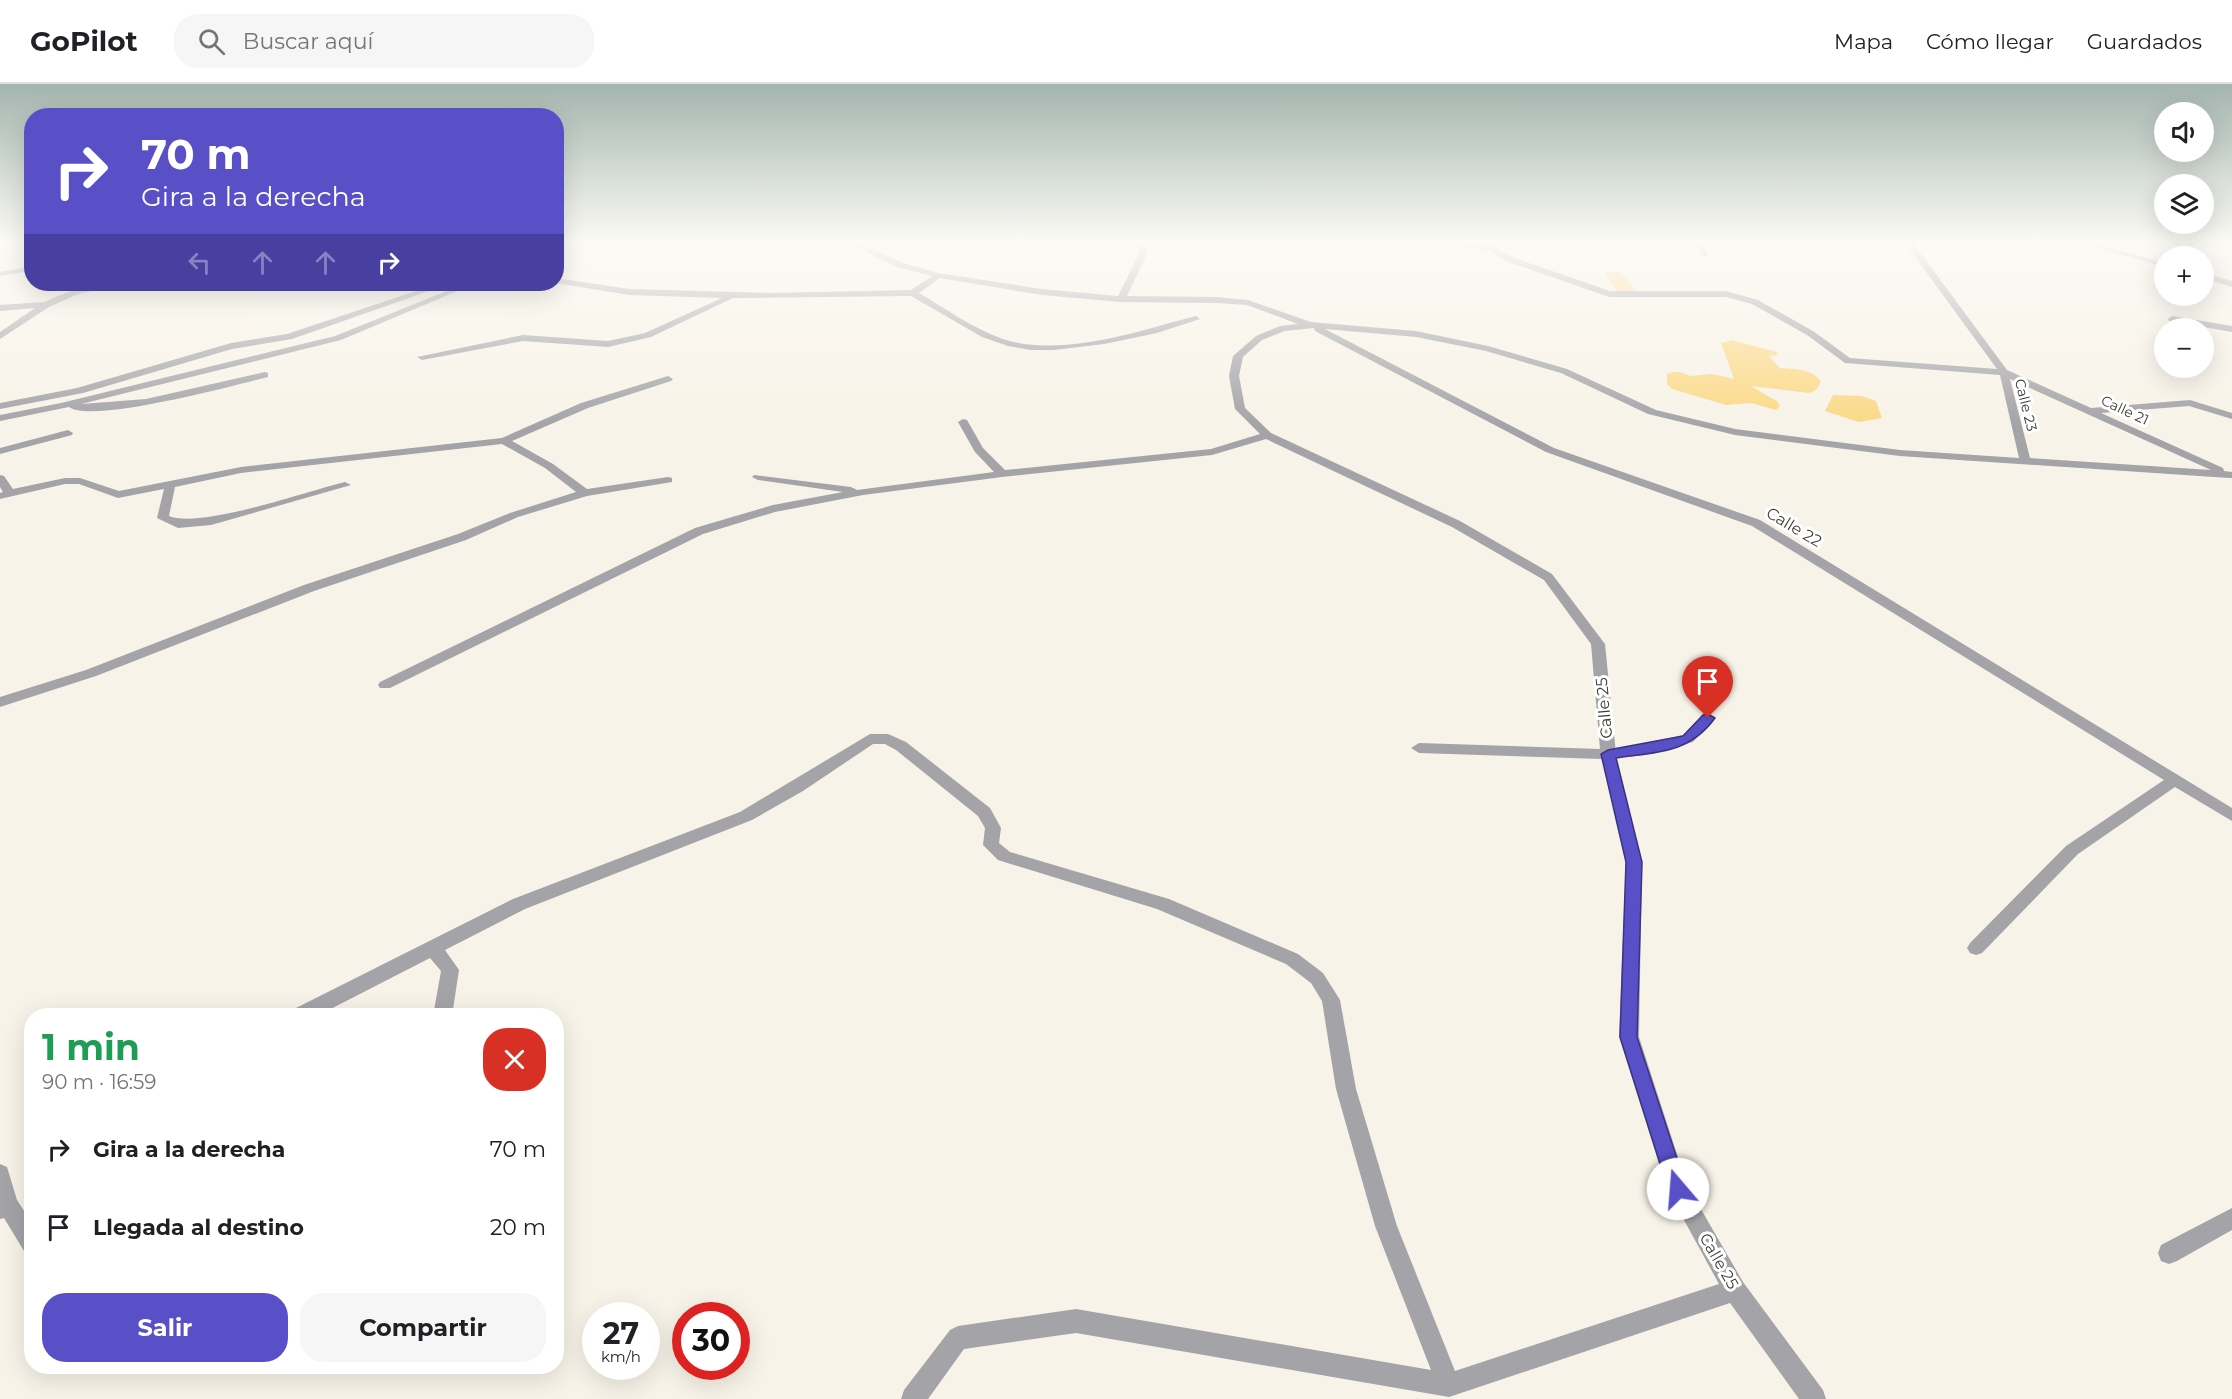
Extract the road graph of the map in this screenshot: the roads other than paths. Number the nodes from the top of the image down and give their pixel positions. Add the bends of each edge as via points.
1 (385, 304) edge
2 (421, 304) edge
3 (715, 304) edge
4 (933, 304) edge
5 (1252, 304) edge
6 (1759, 304) edge
7 (1954, 304) edge
8 (46, 305) joint
9 (0, 309) edge
10 (1196, 319) dead end
11 (1310, 325) junction
12 (2214, 326) edge
13 (2232, 329) edge
14 (0, 336) edge
15 (422, 357) dead end
16 (2004, 372) junction
17 (265, 375) dead end
18 (668, 379) dead end
19 (0, 406) edge
20 (61, 406) junction
21 (2091, 411) junction
22 (2232, 416) edge
23 (0, 418) edge
24 (963, 422) dead end
25 (68, 432) dead end
26 (1267, 435) junction
27 (504, 441) junction
28 (0, 451) edge
29 (2025, 460) junction
30 (1002, 474) junction
31 (2230, 476) edge
32 (758, 477) dead end
33 (0, 478) edge
34 (668, 480) dead end
35 (168, 483) junction
36 (345, 485) dead end
37 (863, 492) junction
38 (585, 493) junction
39 (5, 494) edge
40 (386, 685) dead end
41 (0, 702) edge
42 (1708, 718) dead end
43 (1419, 748) dead end
44 (1608, 754) junction
45 (2175, 780) junction
46 (2232, 815) edge
47 (432, 947) junction
48 (1976, 948) dead end
49 (314, 1008) edge
50 (443, 1008) edge
51 (0, 1174) edge
52 (3, 1207) edge
53 (2232, 1218) edge
54 (24, 1233) edge
55 (2169, 1253) dead end
56 (1735, 1290) junction
57 (1449, 1385) junction
58 (913, 1399) edge
59 (1814, 1399) edge

1 - 19 street via 289,337 231,346 79,391
2 - 20 street via 338,338
3 - 15 street via 648,335 608,344 523,338
4 - 10 street via 1008,344 1028,347 1059,347 1163,329
5 - 11 street
6 - 16 street via 1810,333 1848,361
7 - 16 street, Calle 23
8 - 9 street
8 - 14 street
11 - 26 street, Calle 25 via 1282,328 1259,338 1238,356 1234,376 1240,409
11 - 29 street via 1416,334 1488,349 1564,371 1652,412 1735,432 1900,453
11 - 45 street, Calle 22 via 1550,450 1756,523
12 - 13 street
16 - 21 street, Calle 21
16 - 29 street, Calle 23
17 - 20 street via 129,404 96,408
18 - 27 street via 579,407
20 - 23 street
21 - 22 street via 2190,403
21 - 31 street, Calle 21
24 - 30 street via 980,450
25 - 28 street
26 - 30 street via 1212,452
26 - 44 street, Calle 25 via 1456,524 1548,578 1598,644
27 - 35 street via 241,470
27 - 38 street via 549,466
29 - 31 street
30 - 37 street
32 - 37 street
33 - 39 street
34 - 38 street
35 - 36 street via 163,518 178,524 211,521
35 - 39 street via 118,495 65,481
37 - 40 street via 773,509 699,531
38 - 41 street via 309,588 141,654
42 - 44 street via 1688,739
43 - 44 street
44 - 56 street, Calle 25 via 1634,862 1629,1037 1678,1189
45 - 46 street, Calle 22
45 - 48 street via 2072,850
47 - 49 street
47 - 50 street via 450,970
47 - 57 street via 519,904 746,816 870,739 888,739 984,812 993,828 991,845 1004,856 1163,904 1292,959 1317,978 1331,1000 1346,1089 1386,1226
51 - 52 street
52 - 54 street
53 - 55 street
56 - 57 street
56 - 59 street, Calle 25
57 - 58 street via 1076,1322 958,1338

